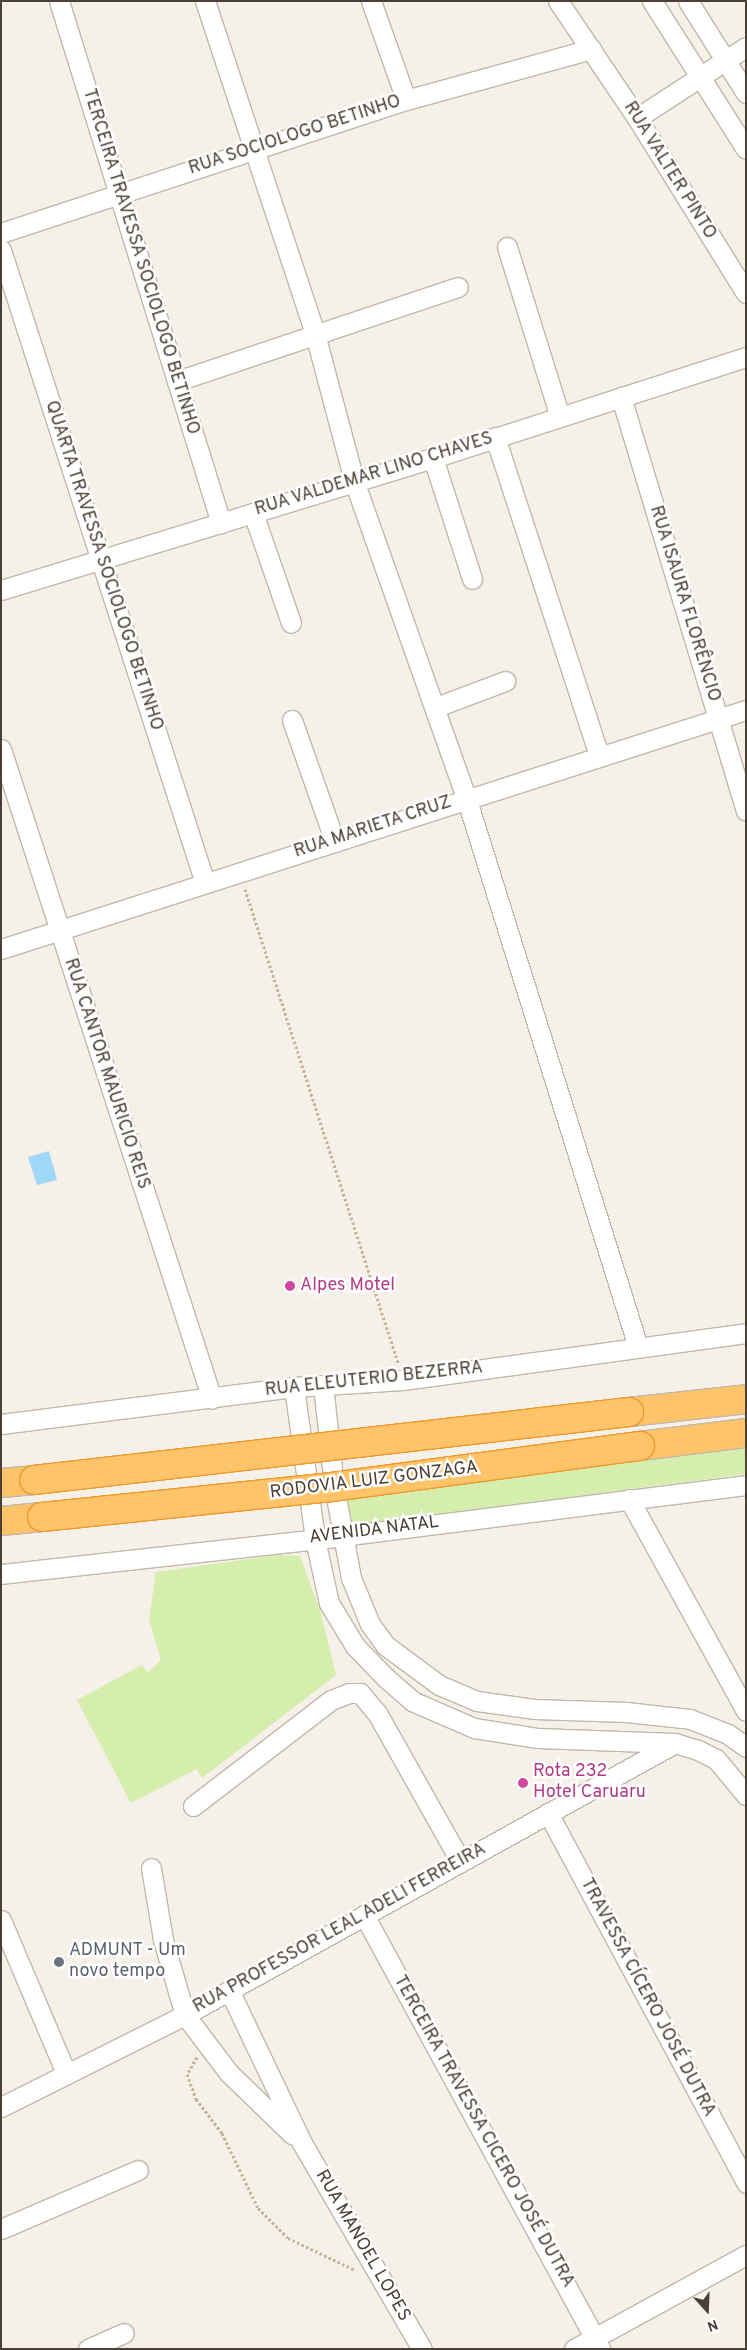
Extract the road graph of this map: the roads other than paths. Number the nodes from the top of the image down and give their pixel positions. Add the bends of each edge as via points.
1 (59, 1) edge
2 (205, 1) edge
3 (371, 1) edge
4 (558, 1) edge
5 (652, 1) edge
6 (688, 1) edge
7 (746, 47) edge
8 (591, 49) junction
9 (724, 61) junction
10 (700, 77) junction
11 (746, 93) edge
12 (406, 100) junction
13 (637, 118) junction
14 (746, 149) edge
15 (255, 150) junction
16 (119, 193) junction
17 (1, 233) edge
18 (507, 247) dead end
19 (1, 250) edge
20 (458, 287) dead end
21 (746, 293) edge
22 (315, 334) junction
23 (746, 357) edge
24 (177, 381) junction
25 (621, 397) junction
26 (560, 417) junction
27 (495, 437) junction
28 (433, 458) junction
29 (354, 481) junction
30 (253, 513) junction
31 (221, 523) junction
32 (101, 557) junction
33 (472, 580) dead end
34 (1, 590) edge
35 (291, 622) dead end
36 (505, 681) dead end
37 (436, 706) junction
38 (746, 710) edge
39 (719, 718) junction
40 (292, 720) dead end
41 (1, 749) edge
42 (599, 755) junction
43 (466, 798) junction
44 (746, 811) edge
45 (335, 842) junction
46 (205, 883) junction
47 (59, 930) junction
48 (1, 949) edge
49 (746, 1333) edge
50 (638, 1347) junction
51 (323, 1385) junction
52 (294, 1387) junction
53 (746, 1398) edge
54 (212, 1399) junction
55 (1, 1424) edge
56 (746, 1433) edge
57 (1, 1483) edge
58 (746, 1485) edge
59 (629, 1499) junction
60 (1, 1521) edge
61 (343, 1536) junction
62 (315, 1539) junction
63 (1, 1574) edge
64 (746, 1711) edge
65 (675, 1743) junction
66 (746, 1747) edge
67 (746, 1795) edge
68 (193, 1806) dead end
69 (548, 1813) junction
70 (461, 1862) junction
71 (151, 1868) dead end
72 (364, 1915) junction
73 (1, 1920) edge
74 (228, 1990) junction
75 (185, 2014) junction
76 (66, 2073) junction
77 (1, 2107) edge
78 (302, 2143) junction
79 (138, 2170) dead end
80 (746, 2183) edge
81 (1, 2230) edge
82 (746, 2255) edge
83 (124, 2333) dead end
84 (598, 2343) edge
85 (88, 2349) edge
86 (422, 2349) edge
87 (574, 2349) edge

1 - 16 street, TERCEIRA TRAVESSA SOCIOLOGO BETINHO
2 - 15 street
3 - 12 street
4 - 8 street, RUA VALTER PINTO
5 - 10 street
6 - 9 street
7 - 9 street
8 - 12 street, RUA SOCIOLOGO BETINHO
8 - 13 street, RUA VALTER PINTO
9 - 10 street
9 - 11 street
10 - 13 street
10 - 14 street
12 - 15 street, RUA SOCIOLOGO BETINHO
13 - 21 street, RUA VALTER PINTO
15 - 16 street, RUA SOCIOLOGO BETINHO
15 - 22 street
16 - 17 street, RUA SOCIOLOGO BETINHO
16 - 24 street, TERCEIRA TRAVESSA SOCIOLOGO BETINHO
18 - 26 street
19 - 32 street, QUARTA TRAVESSA SOCIOLOGO BETINHO
20 - 22 street
22 - 24 street
22 - 29 street
23 - 25 street, RUA VALDEMAR LINO CHAVES
24 - 31 street, TERCEIRA TRAVESSA SOCIOLOGO BETINHO
25 - 26 street, RUA VALDEMAR LINO CHAVES
25 - 39 street, RUA ISAURA FLORÊNCIO
26 - 27 street, RUA VALDEMAR LINO CHAVES
27 - 28 street, RUA VALDEMAR LINO CHAVES
27 - 42 street
28 - 29 street, RUA VALDEMAR LINO CHAVES
28 - 33 street
29 - 30 street, RUA VALDEMAR LINO CHAVES
29 - 37 street
30 - 31 street, RUA VALDEMAR LINO CHAVES
30 - 35 street
31 - 32 street, RUA VALDEMAR LINO CHAVES
32 - 34 street, RUA VALDEMAR LINO CHAVES
32 - 46 street, QUARTA TRAVESSA SOCIOLOGO BETINHO
36 - 37 street
37 - 43 street
38 - 39 street, RUA MARIETA CRUZ
39 - 42 street, RUA MARIETA CRUZ
39 - 44 street, RUA ISAURA FLORÊNCIO
40 - 45 street
41 - 47 street, RUA CANTOR MAURICIO REIS
42 - 43 street, RUA MARIETA CRUZ
43 - 45 street, RUA MARIETA CRUZ
43 - 50 street
45 - 46 street, RUA MARIETA CRUZ
46 - 47 street, RUA MARIETA CRUZ
47 - 48 street, RUA MARIETA CRUZ
47 - 54 street, RUA CANTOR MAURICIO REIS
49 - 50 street, RUA ELEUTERIO BEZERRA
50 - 51 street, RUA ELEUTERIO BEZERRA via 403,1380
51 - 52 street, RUA ELEUTERIO BEZERRA
51 - 61 street
52 - 54 street, RUA ELEUTERIO BEZERRA
52 - 62 street
53 - 57 highway, bridge
54 - 55 street, RUA ELEUTERIO BEZERRA
56 - 60 highway, RODOVIA LUIZ GONZAGA, bridge via 324,1488
58 - 59 street, AVENIDA NATAL
59 - 61 street, AVENIDA NATAL
59 - 64 street
61 - 62 street, AVENIDA NATAL
61 - 66 street via 351,1578 370,1624 385,1645 439,1685 477,1701 535,1709 626,1712 690,1719 728,1734
62 - 63 street, AVENIDA NATAL
62 - 65 street via 330,1603 355,1646 412,1701 474,1728 538,1738
65 - 67 street via 716,1759
65 - 69 street, RUA PROFESSOR LEAL ADELI FERREIRA
68 - 70 street via 331,1700 349,1693 360,1693 377,1713
69 - 70 street, RUA PROFESSOR LEAL ADELI FERREIRA
69 - 80 street, TRAVESSA CÍCERO JOSÉ DUTRA
70 - 72 street, RUA PROFESSOR LEAL ADELI FERREIRA
71 - 75 street, RUA MANOEL LOPES via 163,1940
72 - 74 street, RUA PROFESSOR LEAL ADELI FERREIRA
72 - 84 street, TERCEIRA TRAVESSA CICERO JOSÉ DUTRA
73 - 76 street
74 - 75 street, RUA PROFESSOR LEAL ADELI FERREIRA
74 - 78 street, RUA MANOEL LOPES
75 - 76 street, RUA PROFESSOR LEAL ADELI FERREIRA
75 - 78 street, RUA MANOEL LOPES via 229,2073
76 - 77 street, RUA PROFESSOR LEAL ADELI FERREIRA
78 - 86 street, RUA MANOEL LOPES
79 - 81 street
82 - 84 street
83 - 85 street
84 - 87 street

